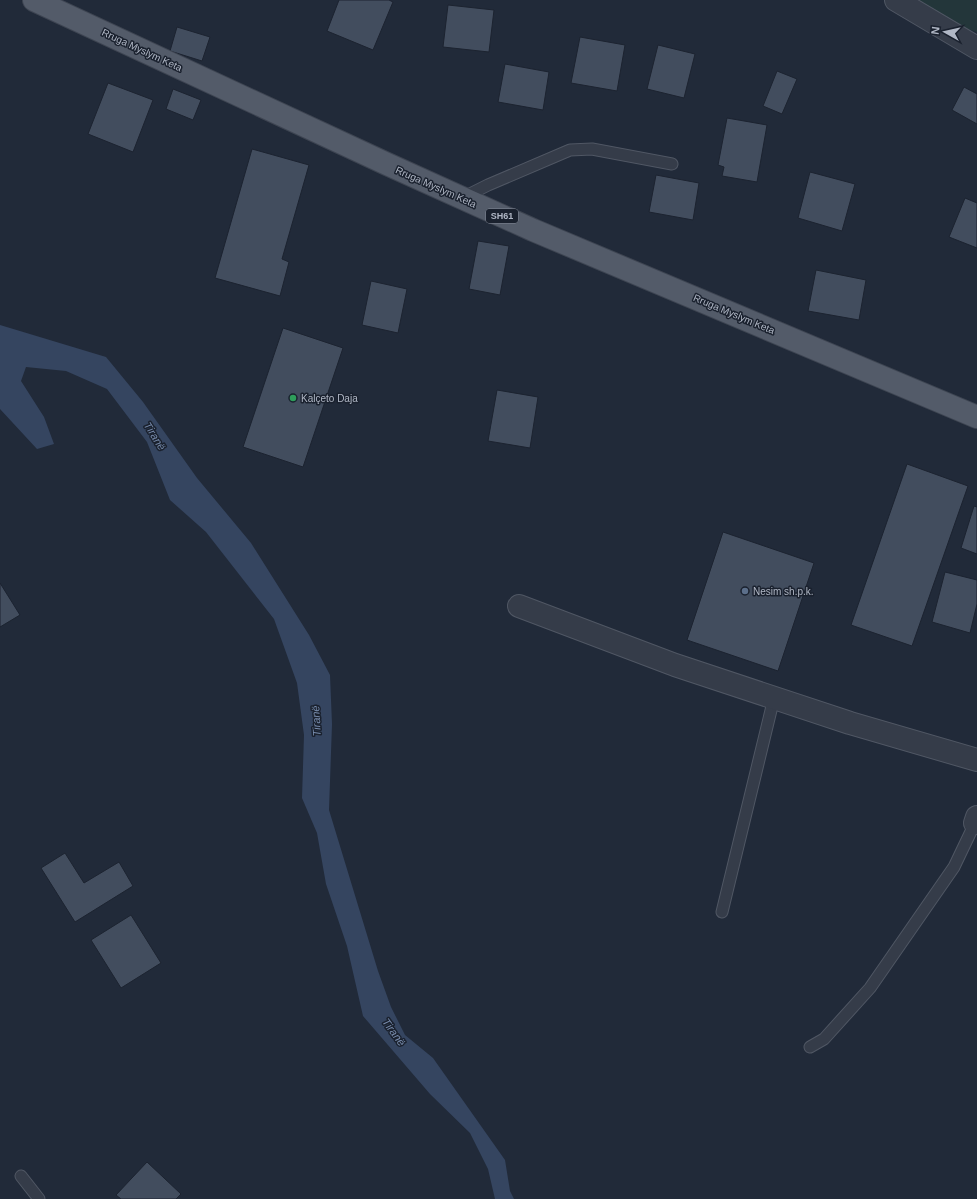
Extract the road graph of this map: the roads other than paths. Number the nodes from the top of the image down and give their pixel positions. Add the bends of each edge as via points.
1 (34, 0) edge
2 (896, 0) edge
3 (977, 48) edge
4 (672, 164) dead end
5 (462, 198) junction
6 (977, 416) edge
7 (519, 606) dead end
8 (774, 698) junction
9 (977, 760) edge
10 (976, 820) edge
11 (722, 912) dead end
12 (810, 1047) dead end
13 (22, 1176) dead end
14 (39, 1199) edge

1 - 5 main road, Rruga Myslym Keta / SH61
2 - 3 street
4 - 5 lane via 592,149 570,150
5 - 6 main road, Rruga Myslym Keta / SH61
7 - 8 street via 675,665
8 - 9 street
8 - 11 lane
10 - 12 lane via 954,867 870,988 824,1039
13 - 14 lane

